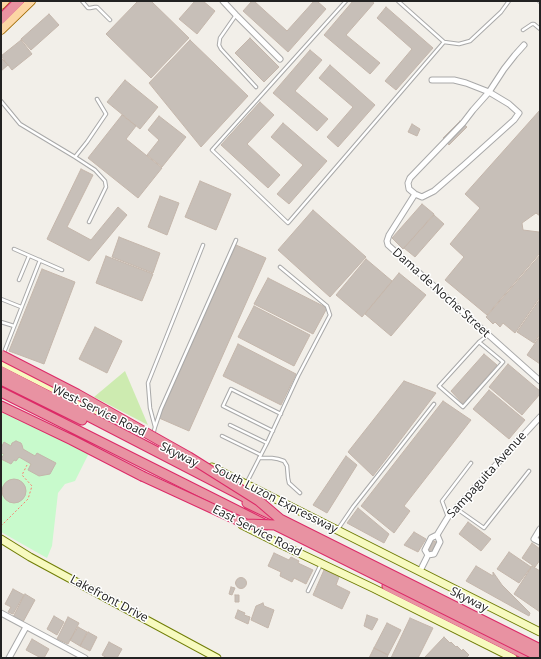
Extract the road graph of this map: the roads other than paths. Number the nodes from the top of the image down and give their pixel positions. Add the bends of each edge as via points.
1 (5, 1) edge
2 (14, 1) edge
3 (19, 1) edge
4 (31, 1) edge
5 (82, 1) edge
6 (224, 1) edge
7 (346, 1) edge
8 (398, 1) edge
9 (509, 1) edge
10 (1, 5) edge
11 (1, 12) edge
12 (236, 15) junction
13 (1, 19) edge
14 (110, 20) dead end
15 (540, 29) edge
16 (1, 30) edge
17 (523, 30) dead end
18 (444, 42) junction
19 (524, 45) dead end
20 (280, 59) dead end
21 (432, 80) dead end
22 (256, 87) dead end
23 (489, 92) junction
24 (97, 99) dead end
25 (1, 100) edge
26 (75, 157) junction
27 (415, 194) junction
28 (89, 222) dead end
29 (236, 240) dead end
30 (203, 245) dead end
31 (14, 249) dead end
32 (29, 256) junction
33 (40, 260) junction
34 (280, 267) dead end
35 (62, 270) dead end
36 (19, 280) dead end
37 (1, 299) edge
38 (21, 308) junction
39 (1, 322) edge
40 (14, 326) junction
41 (488, 335) junction
42 (479, 342) junction
43 (1, 355) edge
44 (1, 362) edge
45 (1, 371) edge
46 (1, 380) edge
47 (540, 381) edge
48 (1, 388) edge
49 (1, 392) edge
50 (1, 404) edge
51 (434, 404) dead end
52 (281, 414) junction
53 (540, 417) edge
54 (230, 425) dead end
55 (155, 427) junction
56 (273, 431) junction
57 (222, 436) dead end
58 (152, 438) junction
59 (267, 443) junction
60 (260, 457) junction
61 (471, 463) dead end
62 (529, 471) dead end
63 (246, 484) junction
64 (300, 493) dead end
65 (456, 508) junction
66 (448, 517) junction
67 (277, 522) junction
68 (540, 529) edge
69 (337, 530) junction
70 (313, 532) junction
71 (437, 535) junction
72 (1, 540) edge
73 (540, 542) edge
74 (307, 545) junction
75 (428, 555) junction
76 (321, 563) junction
77 (420, 571) junction
78 (308, 592) dead end
79 (1, 613) edge
80 (26, 626) junction
81 (540, 632) edge
82 (540, 645) edge
83 (540, 649) edge
84 (78, 656) edge
85 (540, 657) edge
86 (9, 658) edge
87 (85, 658) edge
88 (217, 658) edge
89 (513, 658) edge
90 (532, 658) edge

1 - 10 main road
2 - 11 highway
3 - 13 highway
4 - 16 main road
5 - 14 lane via 88,8 97,7
6 - 12 street
7 - 18 lane via 212,150 288,223
8 - 18 lane
9 - 18 lane via 470,41 459,44
12 - 20 street
12 - 22 lane via 220,38 219,45
15 - 17 lane via 532,24
19 - 23 street
21 - 23 street via 454,80
23 - 27 street via 410,178 409,189
23 - 27 street via 519,113 514,120 434,191 422,197
24 - 26 lane via 106,114
25 - 26 lane via 20,124
26 - 28 lane via 95,170 105,181 106,187
27 - 41 street, Dama de Noche Street via 389,235 388,245
29 - 55 lane
30 - 55 lane via 148,383
31 - 32 lane
32 - 33 lane
32 - 36 lane
33 - 35 lane
33 - 38 lane
34 - 52 lane via 327,306 330,315
37 - 38 lane
38 - 40 lane
39 - 40 lane
40 - 44 lane
41 - 42 lane
41 - 47 street, Dama de Noche Street
42 - 42 lane via 439,386 463,406 503,362
43 - 67 highway, bridge via 189,457 260,501
44 - 58 main road, West Service Road
45 - 70 highway, South Luzon Expressway
46 - 67 highway, Skyway, bridge
48 - 67 highway, Skyway
49 - 74 highway
50 - 67 highway, bridge via 142,476 246,524
50 - 76 main road, East Service Road via 72,435 258,533
51 - 69 lane
52 - 56 lane
52 - 56 lane via 231,389 228,395 223,406
53 - 65 street, Sampaguita Avenue
54 - 59 lane
55 - 58 lane
56 - 59 lane
57 - 60 lane
58 - 63 main road, West Service Road
59 - 60 lane
60 - 63 lane
60 - 64 lane via 284,461 289,483
61 - 66 lane via 442,501
62 - 65 lane via 484,528
63 - 69 main road, West Service Road
65 - 66 street, Sampaguita Avenue
66 - 71 street, Sampaguita Avenue
67 - 83 highway, Skyway, bridge
67 - 85 highway, Skyway, bridge
68 - 73 street via 534,539
69 - 77 main road, West Service Road
70 - 74 lane
70 - 82 highway, South Luzon Expressway
71 - 75 street, Sampaguita Avenue via 429,541 425,550
71 - 75 street, Sampaguita Avenue via 440,542 434,554
72 - 88 main road, Lakefront Drive
74 - 90 highway
75 - 77 street, Sampaguita Avenue
76 - 78 lane
76 - 89 main road, East Service Road
77 - 81 main road, West Service Road
79 - 80 street
80 - 84 street
80 - 86 street
84 - 87 street

